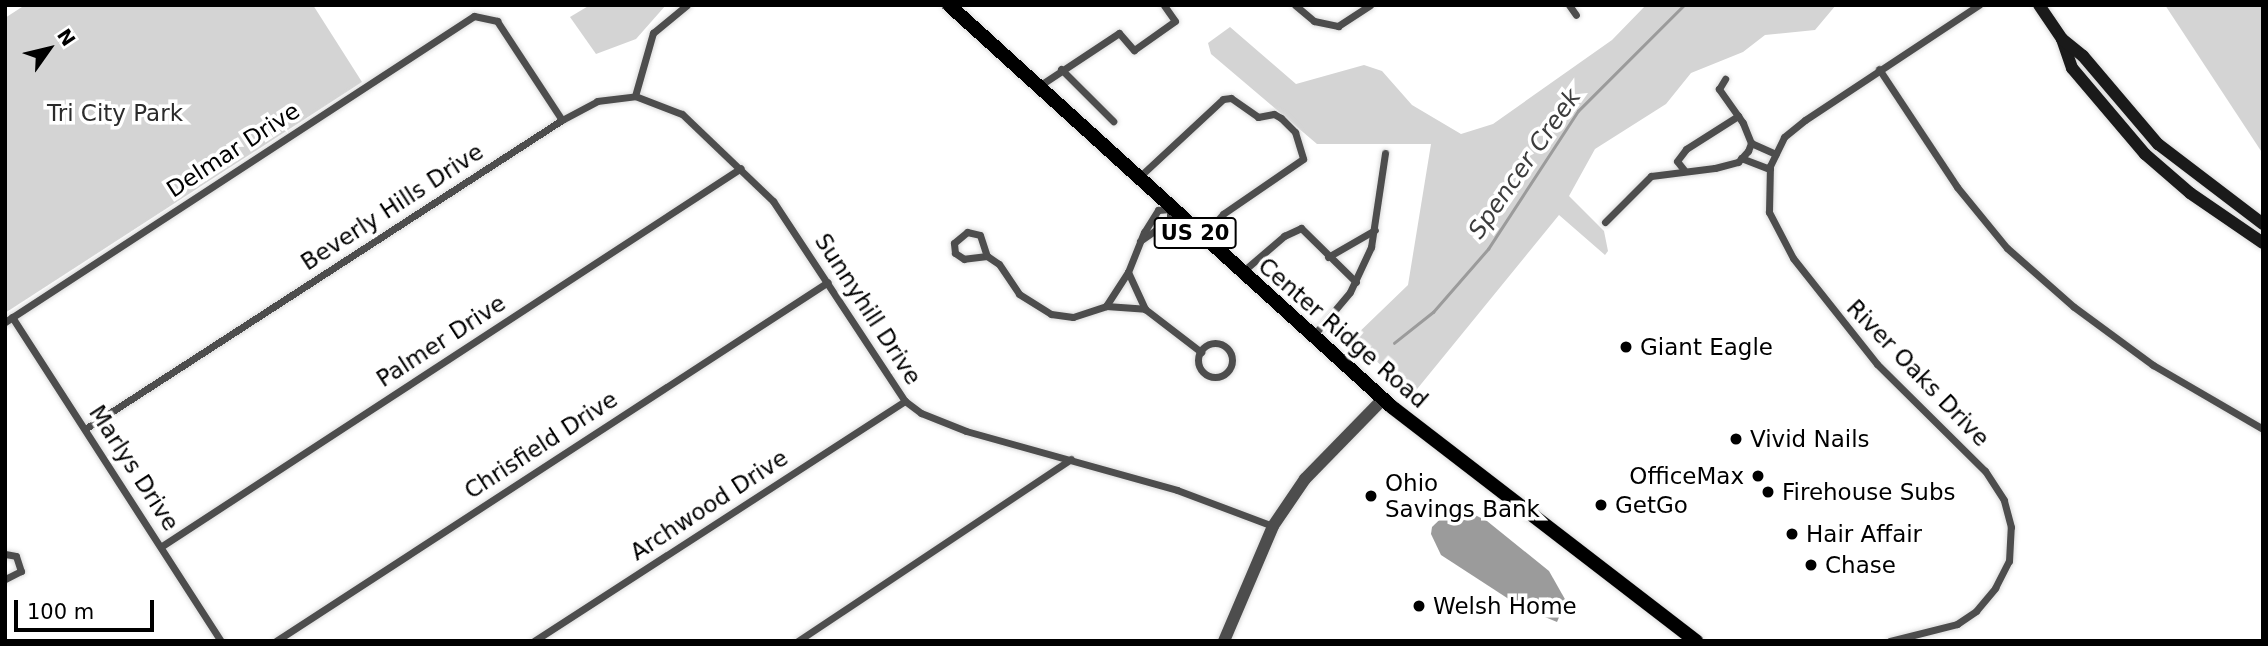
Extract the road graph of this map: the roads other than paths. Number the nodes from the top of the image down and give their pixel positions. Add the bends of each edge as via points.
1 (687, 5) edge
2 (949, 5) edge
3 (1164, 5) edge
4 (1295, 5) edge
5 (1370, 5) edge
6 (1569, 5) edge
7 (1979, 5) edge
8 (2039, 5) edge
9 (1576, 15) dead end
10 (2062, 39) junction
11 (1061, 69) junction
12 (1880, 69) junction
13 (1725, 79) dead end
14 (1039, 86) junction
15 (635, 96) junction
16 (1738, 116) junction
17 (562, 120) junction
18 (1114, 121) dead end
19 (1751, 143) junction
20 (1385, 153) dead end
21 (1776, 154) junction
22 (1741, 158) junction
23 (741, 168) junction
24 (1770, 169) junction
25 (1685, 170) junction
26 (1137, 179) junction
27 (1170, 209) junction
28 (1605, 222) dead end
29 (2263, 224) edge
30 (1374, 230) junction
31 (1201, 238) junction
32 (1140, 241) junction
33 (2263, 243) edge
34 (987, 256) junction
35 (1328, 257) junction
36 (1128, 272) junction
37 (1241, 274) junction
38 (828, 282) junction
39 (1356, 282) junction
40 (1106, 306) junction
41 (1146, 309) junction
42 (9, 320) edge
43 (1312, 337) junction
44 (1201, 352) junction
45 (1383, 399) junction
46 (905, 401) junction
47 (85, 429) junction
48 (2263, 429) edge
49 (1071, 459) junction
50 (1273, 527) junction
51 (162, 547) junction
52 (5, 554) edge
53 (5, 579) edge
54 (221, 641) edge
55 (276, 641) edge
56 (534, 641) edge
57 (798, 641) edge
58 (1224, 641) edge
59 (1696, 641) edge
60 (1890, 641) edge

1 - 15 street via 653,33
2 - 14 main road, Center Ridge Road / US 20
3 - 11 street via 1175,21 1134,50 1119,33
4 - 5 street via 1314,21 1338,26
6 - 9 street
7 - 12 street, River Oaks Drive
8 - 10 main road
10 - 29 main road via 2084,56 2158,144 2213,191
10 - 33 main road via 2072,68 2146,153 2190,193
11 - 14 street
11 - 18 street
12 - 21 street, River Oaks Drive via 1784,137
12 - 48 street via 1957,187 2007,248 2074,307 2152,365
13 - 16 street via 1719,89
14 - 26 main road, Center Ridge Road / US 20
15 - 17 street, Beverly Hills Drive via 597,101
15 - 23 street, Sunnyhill Drive via 670,106
16 - 19 street
16 - 25 street via 1686,149 1677,161
17 - 42 street, Delmar Drive via 497,21 485,16 467,20
17 - 47 street, Beverly Hills Drive
19 - 21 street
19 - 22 street
20 - 30 street
21 - 24 street, River Oaks Drive
22 - 24 street
22 - 25 street
23 - 38 street, Sunnyhill Drive via 773,201
23 - 51 street, Palmer Drive
24 - 60 street, River Oaks Drive via 1769,212 1793,258 1877,364 1985,471 2004,500 2009,518 2009,561 1995,589 1976,611 1957,624
25 - 28 street via 1651,176
26 - 27 main road, Center Ridge Road / US 20
26 - 31 street via 1223,99 1231,98 1258,117 1274,114 1282,118 1302,146 1301,163 1223,214
27 - 31 main road, Center Ridge Road / US 20
27 - 32 street via 1170,220
27 - 32 street via 1158,210
30 - 35 street
30 - 39 street
31 - 37 main road, Center Ridge Road / US 20
32 - 36 street
34 - 34 street via 964,259 955,253 954,243 963,233 976,233 984,240
34 - 40 street via 999,264 1019,294 1051,314 1073,317
35 - 37 street via 1295,228
35 - 39 street
36 - 40 street
36 - 41 street
37 - 43 main road, Center Ridge Road / US 20
38 - 46 street, Sunnyhill Drive
38 - 55 street, Chrisfield Drive
39 - 43 street
40 - 41 street
41 - 44 street
42 - 47 street, Marlys Drive
43 - 45 main road, Center Ridge Road / US 20
44 - 44 street via 1200,368 1208,375 1224,375 1231,366 1225,346 1209,345
45 - 50 street via 1306,479
45 - 59 main road, Center Ridge Road / US 20
46 - 49 street, Sunnyhill Drive via 938,422
46 - 56 street, Archwood Drive
47 - 51 street, Marlys Drive
49 - 50 street, Sunnyhill Drive via 1177,490
49 - 57 street
50 - 58 street
51 - 54 street, Marlys Drive
52 - 53 street via 16,556 21,566 18,575

